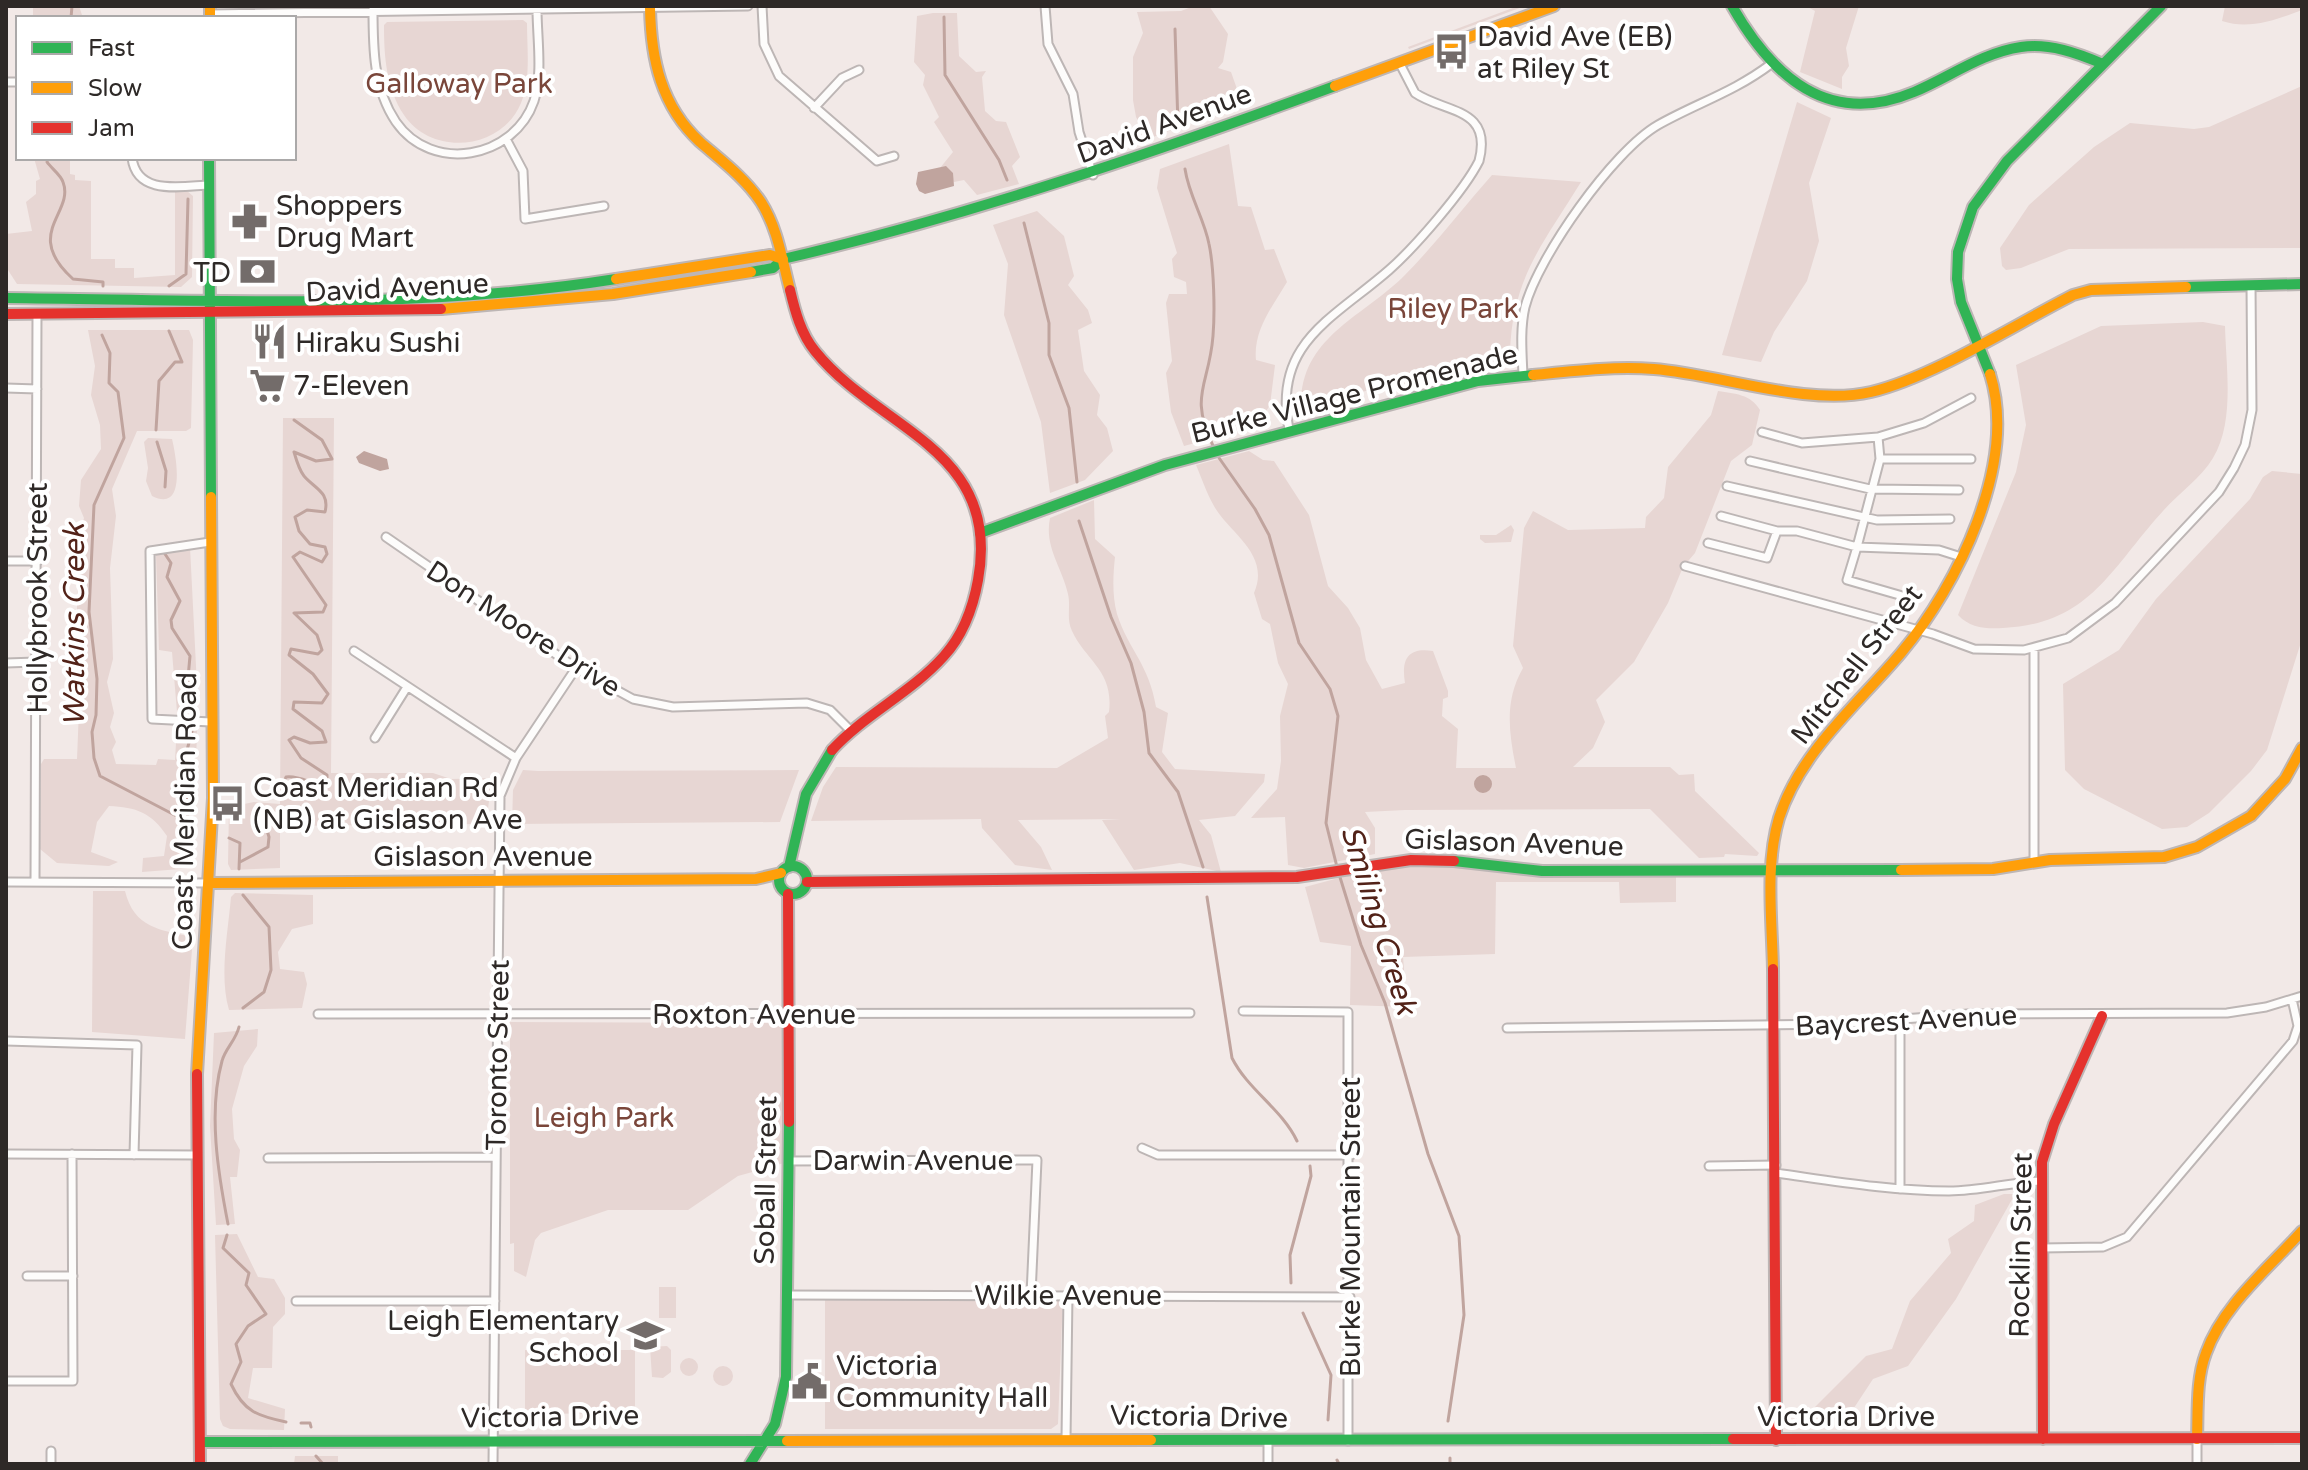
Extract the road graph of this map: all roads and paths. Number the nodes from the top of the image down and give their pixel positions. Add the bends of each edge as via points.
1 (748, 6) edge
2 (762, 6) edge
3 (1045, 6) edge
4 (1554, 6) edge
5 (1732, 6) edge
6 (2161, 6) edge
7 (373, 8) edge
8 (650, 8) edge
9 (537, 9) junction
10 (210, 13) edge
11 (1399, 62) junction
12 (1771, 64) junction
13 (2103, 64) junction
14 (859, 70) dead end
15 (814, 108) junction
16 (506, 139) junction
17 (894, 156) dead end
18 (133, 160) edge
19 (209, 160) edge
20 (1093, 175) junction
21 (210, 185) junction
22 (604, 206) dead end
23 (783, 259) junction
24 (2302, 284) edge
25 (2251, 285) junction
26 (6, 298) edge
27 (211, 300) junction
28 (6, 314) edge
29 (37, 314) junction
30 (211, 315) junction
31 (1976, 344) junction
32 (1523, 375) junction
33 (6, 388) edge
34 (37, 389) junction
35 (1971, 398) dead end
36 (1289, 430) junction
37 (1762, 432) dead end
38 (1878, 437) junction
39 (1880, 459) junction
40 (1971, 459) dead end
41 (1750, 461) dead end
42 (1727, 486) dead end
43 (1870, 489) junction
44 (1959, 490) dead end
45 (1721, 516) dead end
46 (1863, 518) junction
47 (1950, 519) dead end
48 (1777, 531) junction
49 (980, 533) junction
50 (386, 537) dead end
51 (210, 542) junction
52 (1708, 543) dead end
53 (1857, 547) junction
54 (1958, 556) junction
55 (6, 561) edge
56 (38, 561) junction
57 (1685, 566) dead end
58 (1913, 599) dead end
59 (1919, 630) junction
60 (2034, 649) junction
61 (354, 651) dead end
62 (36, 662) junction
63 (6, 663) edge
64 (576, 668) junction
65 (407, 687) junction
66 (211, 722) junction
67 (850, 730) junction
68 (375, 738) dead end
69 (2302, 748) edge
70 (516, 758) junction
71 (2034, 862) junction
72 (1772, 870) junction
73 (796, 873) junction
74 (756, 879) junction
75 (498, 880) junction
76 (6, 882) edge
77 (35, 882) junction
78 (210, 883) junction
79 (779, 885) junction
80 (793, 893) junction
81 (2302, 996) edge
82 (2292, 999) junction
83 (1243, 1011) dead end
84 (1190, 1013) dead end
85 (318, 1014) dead end
86 (790, 1014) junction
87 (497, 1015) junction
88 (2102, 1016) junction
89 (1900, 1018) junction
90 (1774, 1026) junction
91 (1507, 1028) dead end
92 (6, 1041) edge
93 (1142, 1148) dead end
94 (6, 1154) edge
95 (72, 1154) junction
96 (134, 1155) junction
97 (197, 1155) junction
98 (1351, 1155) junction
99 (496, 1157) junction
100 (268, 1158) dead end
101 (789, 1161) junction
102 (1709, 1166) dead end
103 (1776, 1169) junction
104 (2041, 1181) junction
105 (1900, 1189) junction
106 (2302, 1231) edge
107 (2042, 1248) junction
108 (27, 1276) dead end
109 (73, 1276) junction
110 (787, 1295) junction
111 (1031, 1295) junction
112 (1068, 1295) junction
113 (1350, 1297) junction
114 (296, 1301) dead end
115 (495, 1301) junction
116 (6, 1381) edge
117 (2302, 1438) edge
118 (769, 1439) junction
119 (1066, 1439) junction
120 (2043, 1439) junction
121 (2197, 1439) junction
122 (494, 1440) junction
123 (1776, 1440) junction
124 (1268, 1441) junction
125 (1348, 1441) junction
126 (200, 1442) junction
127 (51, 1451) dead end
128 (51, 1464) edge
129 (200, 1464) edge
130 (493, 1464) edge
131 (750, 1464) edge
132 (1268, 1464) edge
133 (2197, 1464) edge

1 - 8 street
2 - 15 street via 771,64
3 - 20 street via 1048,44 1073,94
4 - 11 street, David Avenue
5 - 12 street
6 - 13 street, Mitchell Street
7 - 9 street
7 - 10 street
7 - 16 street via 379,84 394,119 412,138 437,151 462,155 482,152
8 - 9 street
8 - 23 street via 652,58 665,96 687,128 754,191 772,222
9 - 16 street via 536,93 524,121
11 - 20 street, David Avenue
11 - 36 street via 1415,93 1472,120 1481,140 1479,161 1397,262 1324,320 1304,343 1287,387
12 - 13 street via 1810,91 1861,103 1900,97 1995,54 2023,47 2063,49
12 - 32 street via 1736,89 1658,125 1616,160 1535,279 1522,328
13 - 31 street, Mitchell Street via 1990,180 1967,217 1957,277 1960,307
14 - 15 street via 842,78
15 - 17 street via 877,161
16 - 22 street via 523,171 525,219
18 - 21 street via 147,184
19 - 21 street, Coast Meridian Road
20 - 23 street, David Avenue via 956,217
21 - 27 street, Coast Meridian Road
23 - 27 street, David Avenue via 770,255 598,282 475,294
23 - 30 street, David Avenue via 773,268 737,275 547,302 370,314
23 - 49 street via 792,301 812,347 840,380 933,441 966,485
24 - 25 street, Burke Village Promenade
25 - 31 street, Burke Village Promenade via 2091,290
25 - 60 street via 2252,410 2234,468 2219,492 2105,612 2068,638
26 - 27 street, David Avenue
27 - 30 street, Coast Meridian Road
28 - 29 street, David Avenue
29 - 30 street, David Avenue
29 - 34 street, Hollybrook Street
30 - 51 street, Coast Meridian Road
31 - 32 street, Burke Village Promenade via 1910,379 1868,393 1830,396 1656,369 1609,367
31 - 54 street, Mitchell Street via 1995,391 1999,438 1991,477
32 - 36 street, Burke Village Promenade via 1478,381
33 - 34 street
34 - 56 street, Hollybrook Street
35 - 38 street via 1924,423
36 - 49 street, Burke Village Promenade via 1196,456
37 - 38 street via 1802,443
38 - 39 street
39 - 40 street
39 - 43 street
41 - 43 street
42 - 46 street
43 - 44 street
43 - 46 street
45 - 48 street
46 - 47 street
46 - 53 street
48 - 52 street via 1767,558
48 - 53 street
49 - 67 street via 977,596 961,632 937,666
50 - 64 street, Don Moore Drive
51 - 66 street, Coast Meridian Road
51 - 66 street via 150,551 150,566 152,719
53 - 54 street via 1939,550
53 - 58 street via 1847,580
54 - 59 street, Mitchell Street via 1939,602
55 - 56 street
56 - 62 street, Hollybrook Street
57 - 59 street
59 - 60 street via 1983,650
59 - 72 street, Mitchell Street via 1794,783 1778,820
60 - 71 street
61 - 65 street
62 - 63 street
62 - 77 street, Hollybrook Street
64 - 67 street, Don Moore Drive via 615,691 654,704 807,703 830,710
64 - 70 street, Toronto Street
65 - 68 street
65 - 70 street
66 - 78 street, Coast Meridian Road
67 - 73 street via 812,780 800,808 793,848
69 - 71 street, Gislason Avenue via 2260,808 2197,847 2164,857
70 - 75 street, Toronto Street via 500,796
71 - 72 street, Gislason Avenue via 1981,869
72 - 73 street, Gislason Avenue via 1542,871 1411,860 1297,877 828,879
72 - 90 street, Mitchell Street
73 - 74 street, Gislason Avenue
73 - 79 street
73 - 80 street, Soball Street
74 - 75 street, Gislason Avenue
74 - 79 street, Gislason Avenue
75 - 78 street, Gislason Avenue
75 - 87 street, Toronto Street
76 - 77 street
77 - 78 street
78 - 97 street, Coast Meridian Road
79 - 80 street
80 - 86 street, Soball Street
81 - 82 street, Baycrest Avenue
82 - 88 street, Baycrest Avenue via 2227,1013
82 - 107 street via 2298,1026 2293,1041 2127,1237 2103,1247
83 - 98 street, Burke Mountain Street via 1348,1012
84 - 86 street, Roxton Avenue
85 - 87 street, Roxton Avenue
86 - 87 street, Roxton Avenue
86 - 101 street, Soball Street
87 - 99 street, Toronto Street
88 - 89 street, Baycrest Avenue
88 - 104 street, Rocklin Street via 2049,1133
89 - 90 street, Baycrest Avenue
89 - 105 street
90 - 91 street, Baycrest Avenue
90 - 103 street, Mitchell Street
92 - 96 street via 137,1045
93 - 98 street via 1158,1155
94 - 95 street
95 - 96 street
95 - 109 street
96 - 97 street
97 - 126 street, Coast Meridian Road
98 - 113 street, Burke Mountain Street
99 - 100 street
99 - 115 street, Toronto Street
101 - 110 street, Soball Street
101 - 111 street, Darwin Avenue via 1037,1160
102 - 103 street
103 - 105 street
103 - 123 street, Mitchell Street
104 - 105 street via 1985,1190
104 - 107 street, Rocklin Street
106 - 121 street via 2215,1331 2199,1388
107 - 120 street, Rocklin Street
108 - 109 street
109 - 116 street via 73,1381
110 - 111 street, Wilkie Avenue
110 - 118 street, Soball Street via 785,1387
111 - 112 street, Wilkie Avenue
112 - 113 street, Wilkie Avenue
112 - 119 street
113 - 125 street, Burke Mountain Street
114 - 115 street
115 - 122 street, Toronto Street
117 - 121 street, Victoria Drive
118 - 119 street, Victoria Drive
118 - 122 street, Victoria Drive
118 - 131 street
119 - 124 street, Victoria Drive
120 - 121 street, Victoria Drive
120 - 123 street, Victoria Drive
121 - 133 street
122 - 126 street, Victoria Drive
122 - 130 street, Toronto Street
123 - 125 street, Victoria Drive
124 - 125 street, Victoria Drive
124 - 132 street
126 - 129 street, Coast Meridian Road
127 - 128 street

